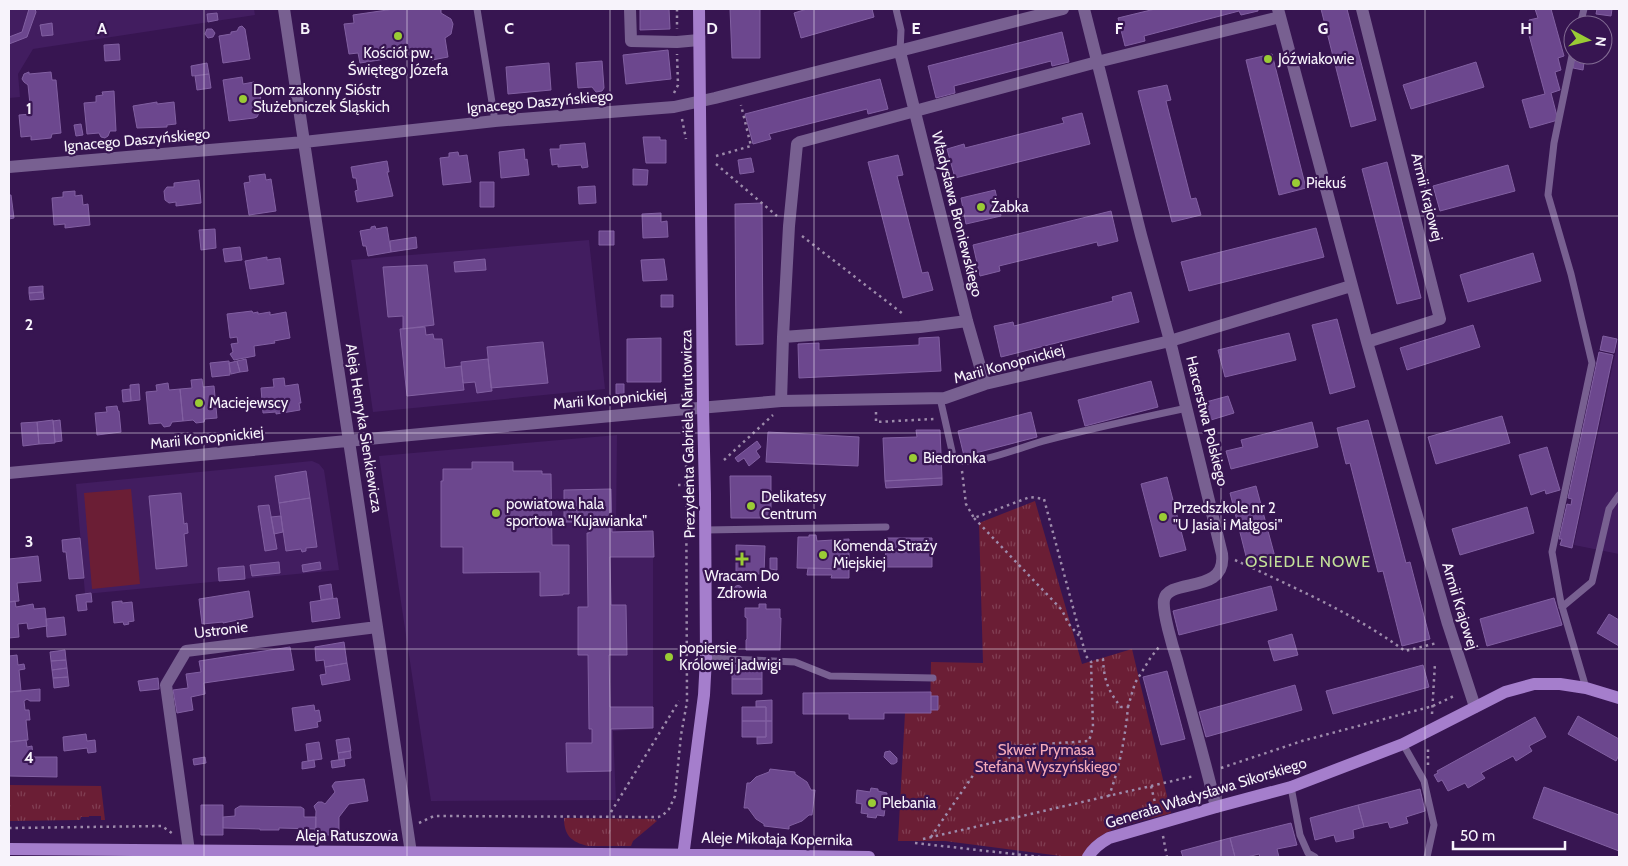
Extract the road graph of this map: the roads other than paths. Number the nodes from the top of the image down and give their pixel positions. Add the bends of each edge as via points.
1 (284, 9) edge
2 (477, 9) edge
3 (630, 9) edge
4 (699, 9) edge
5 (896, 9) edge
6 (1063, 9) edge
7 (1084, 9) edge
8 (1362, 9) edge
9 (1279, 13) edge
10 (699, 40) junction
11 (900, 52) junction
12 (1097, 62) junction
13 (1570, 65) edge
14 (700, 102) junction
15 (915, 112) junction
16 (495, 121) junction
17 (304, 142) junction
18 (9, 167) edge
19 (1351, 286) junction
20 (967, 321) junction
21 (783, 337) junction
22 (1170, 341) junction
23 (1366, 342) junction
24 (985, 384) junction
25 (940, 398) junction
26 (779, 407) junction
27 (703, 408) junction
28 (1187, 408) junction
29 (349, 440) junction
30 (9, 474) edge
31 (1619, 496) edge
32 (886, 527) dead end
33 (706, 530) junction
34 (1562, 607) junction
35 (377, 627) junction
36 (706, 658) junction
37 (933, 678) dead end
38 (1586, 688) junction
39 (1619, 698) edge
40 (1475, 707) junction
41 (1403, 744) junction
42 (1290, 787) junction
43 (1216, 807) junction
44 (188, 845) junction
45 (9, 849) edge
46 (411, 853) junction
47 (684, 856) edge
48 (869, 857) edge
49 (1088, 857) edge
50 (1315, 857) edge
51 (1427, 857) edge

1 - 17 street, Aleja Henryka Sienkiewicza
2 - 16 lane
3 - 10 street via 631,41
4 - 10 street, Prezydenta Gabriela Narutowicza
5 - 11 lane via 901,30
6 - 11 street, Ignacego Daszyńskiego
7 - 12 street, Harcerstwa Polskiego
8 - 23 street, Armii Krajowej via 1440,319
9 - 12 street
9 - 19 street, Armii Krajowej
10 - 14 street, Prezydenta Gabriela Narutowicza
11 - 14 street, Ignacego Daszyńskiego
11 - 15 street, Władysława Broniewskiego
12 - 15 street
12 - 22 street, Harcerstwa Polskiego
13 - 34 lane via 1554,143 1548,195 1592,363 1552,552
14 - 16 street, Ignacego Daszyńskiego
14 - 27 street, Prezydenta Gabriela Narutowicza
15 - 20 street, Władysława Broniewskiego
15 - 21 street via 797,144
16 - 17 street, Ignacego Daszyńskiego
17 - 18 street, Ignacego Daszyńskiego
17 - 29 street, Aleja Henryka Sienkiewicza
19 - 22 street, Marii Konopnickiej
19 - 23 street, Armii Krajowej
20 - 21 street
20 - 24 street, Władysława Broniewskiego
21 - 26 street
22 - 24 street, Marii Konopnickiej
22 - 28 street, Harcerstwa Polskiego
23 - 40 street, Armii Krajowej
24 - 25 street, Marii Konopnickiej
25 - 26 street, Marii Konopnickiej
25 - 28 lane via 954,460 962,462
26 - 27 street, Marii Konopnickiej
27 - 29 street, Marii Konopnickiej
27 - 33 street, Prezydenta Gabriela Narutowicza
28 - 43 street, Harcerstwa Polskiego via 1222,564 1216,576 1171,591 1163,603
29 - 30 street, Marii Konopnickiej
29 - 35 street, Aleja Henryka Sienkiewicza
31 - 34 lane via 1609,509 1592,582
32 - 33 lane
33 - 36 street, Prezydenta Gabriela Narutowicza
34 - 38 lane
35 - 44 street, Ustronie via 186,651 166,685
35 - 46 street, Aleja Henryka Sienkiewicza
36 - 37 lane via 795,662 830,676
36 - 47 street, Prezydenta Gabriela Narutowicza
38 - 39 street, Generała Władysława Sikorskiego
38 - 40 street, Generała Władysława Sikorskiego via 1534,684 1505,692
40 - 41 street, Generała Władysława Sikorskiego
41 - 42 street, Generała Władysława Sikorskiego
41 - 51 lane via 1424,781 1434,825
42 - 43 street, Generała Władysława Sikorskiego
42 - 50 lane via 1300,835 1308,853
43 - 49 street, Generała Władysława Sikorskiego via 1109,838 1092,850
44 - 45 street, Aleja Ratuszowa
44 - 46 street, Aleja Ratuszowa
46 - 47 street, Aleja Ratuszowa
47 - 48 street, Aleje Mikołaja Kopernika

